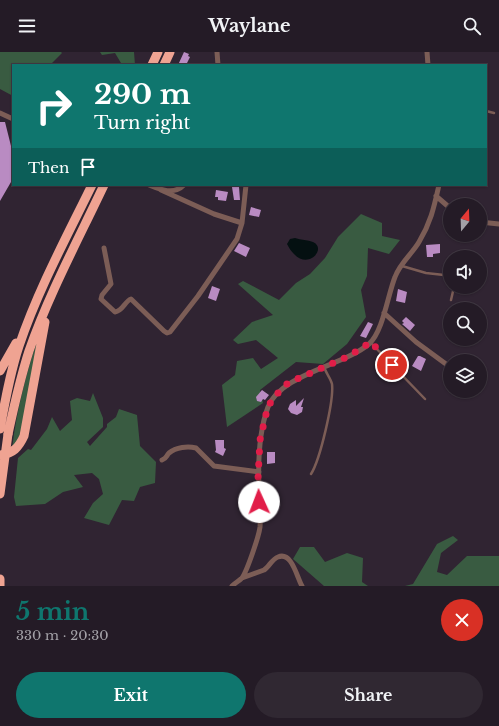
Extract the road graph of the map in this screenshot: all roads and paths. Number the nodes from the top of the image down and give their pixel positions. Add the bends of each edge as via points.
1 (158, 52) edge
2 (170, 52) edge
3 (217, 52) edge
4 (427, 52) edge
5 (152, 64) edge
6 (164, 64) edge
7 (218, 64) edge
8 (428, 64) edge
9 (487, 112) edge
10 (0, 113) edge
11 (494, 113) dead end
12 (12, 119) edge
13 (92, 186) edge
14 (104, 186) edge
15 (151, 186) edge
16 (182, 186) edge
17 (246, 186) edge
18 (439, 186) edge
19 (161, 190) junction
20 (436, 196) junction
21 (443, 202) edge
22 (242, 223) junction
23 (487, 223) edge
24 (499, 224) edge
25 (104, 248) dead end
26 (66, 264) junction
27 (401, 266) junction
28 (443, 275) edge
29 (452, 294) edge
30 (451, 300) dead end
31 (384, 313) junction
32 (28, 321) junction
33 (371, 342) junction
34 (443, 362) edge
35 (324, 367) junction
36 (0, 371) edge
37 (425, 399) dead end
38 (4, 432) edge
39 (0, 455) edge
40 (162, 460) dead end
41 (259, 472) junction
42 (311, 474) dead end
43 (0, 494) edge
44 (241, 578) junction
45 (0, 579) edge
46 (0, 586) edge
47 (232, 586) edge
48 (302, 586) edge

1 - 5 highway
2 - 6 highway
3 - 7 street
4 - 8 street
9 - 11 lane
10 - 12 street
13 - 32 highway
14 - 26 highway
15 - 19 street
16 - 19 street via 173,191
17 - 22 street
18 - 20 street
19 - 22 street via 214,214
20 - 21 street
20 - 27 street via 429,223
22 - 25 street via 236,239 198,296 167,333 132,299 115,312 100,299 111,284
23 - 24 street
26 - 38 highway via 29,351
26 - 39 highway via 44,326 24,436 16,449
27 - 28 lane
27 - 31 street via 395,276
29 - 30 lane
31 - 33 street
31 - 34 street
32 - 36 highway
32 - 38 highway via 3,410
33 - 35 street via 349,356
33 - 37 lane
35 - 41 street via 288,383 268,406 260,440
35 - 42 lane via 331,382 332,394 319,456
38 - 43 highway, bridge
40 - 41 street via 178,448 196,448 214,466
41 - 44 street via 260,527 245,573
44 - 47 street
44 - 48 street via 264,570 281,556 292,563
45 - 46 highway

